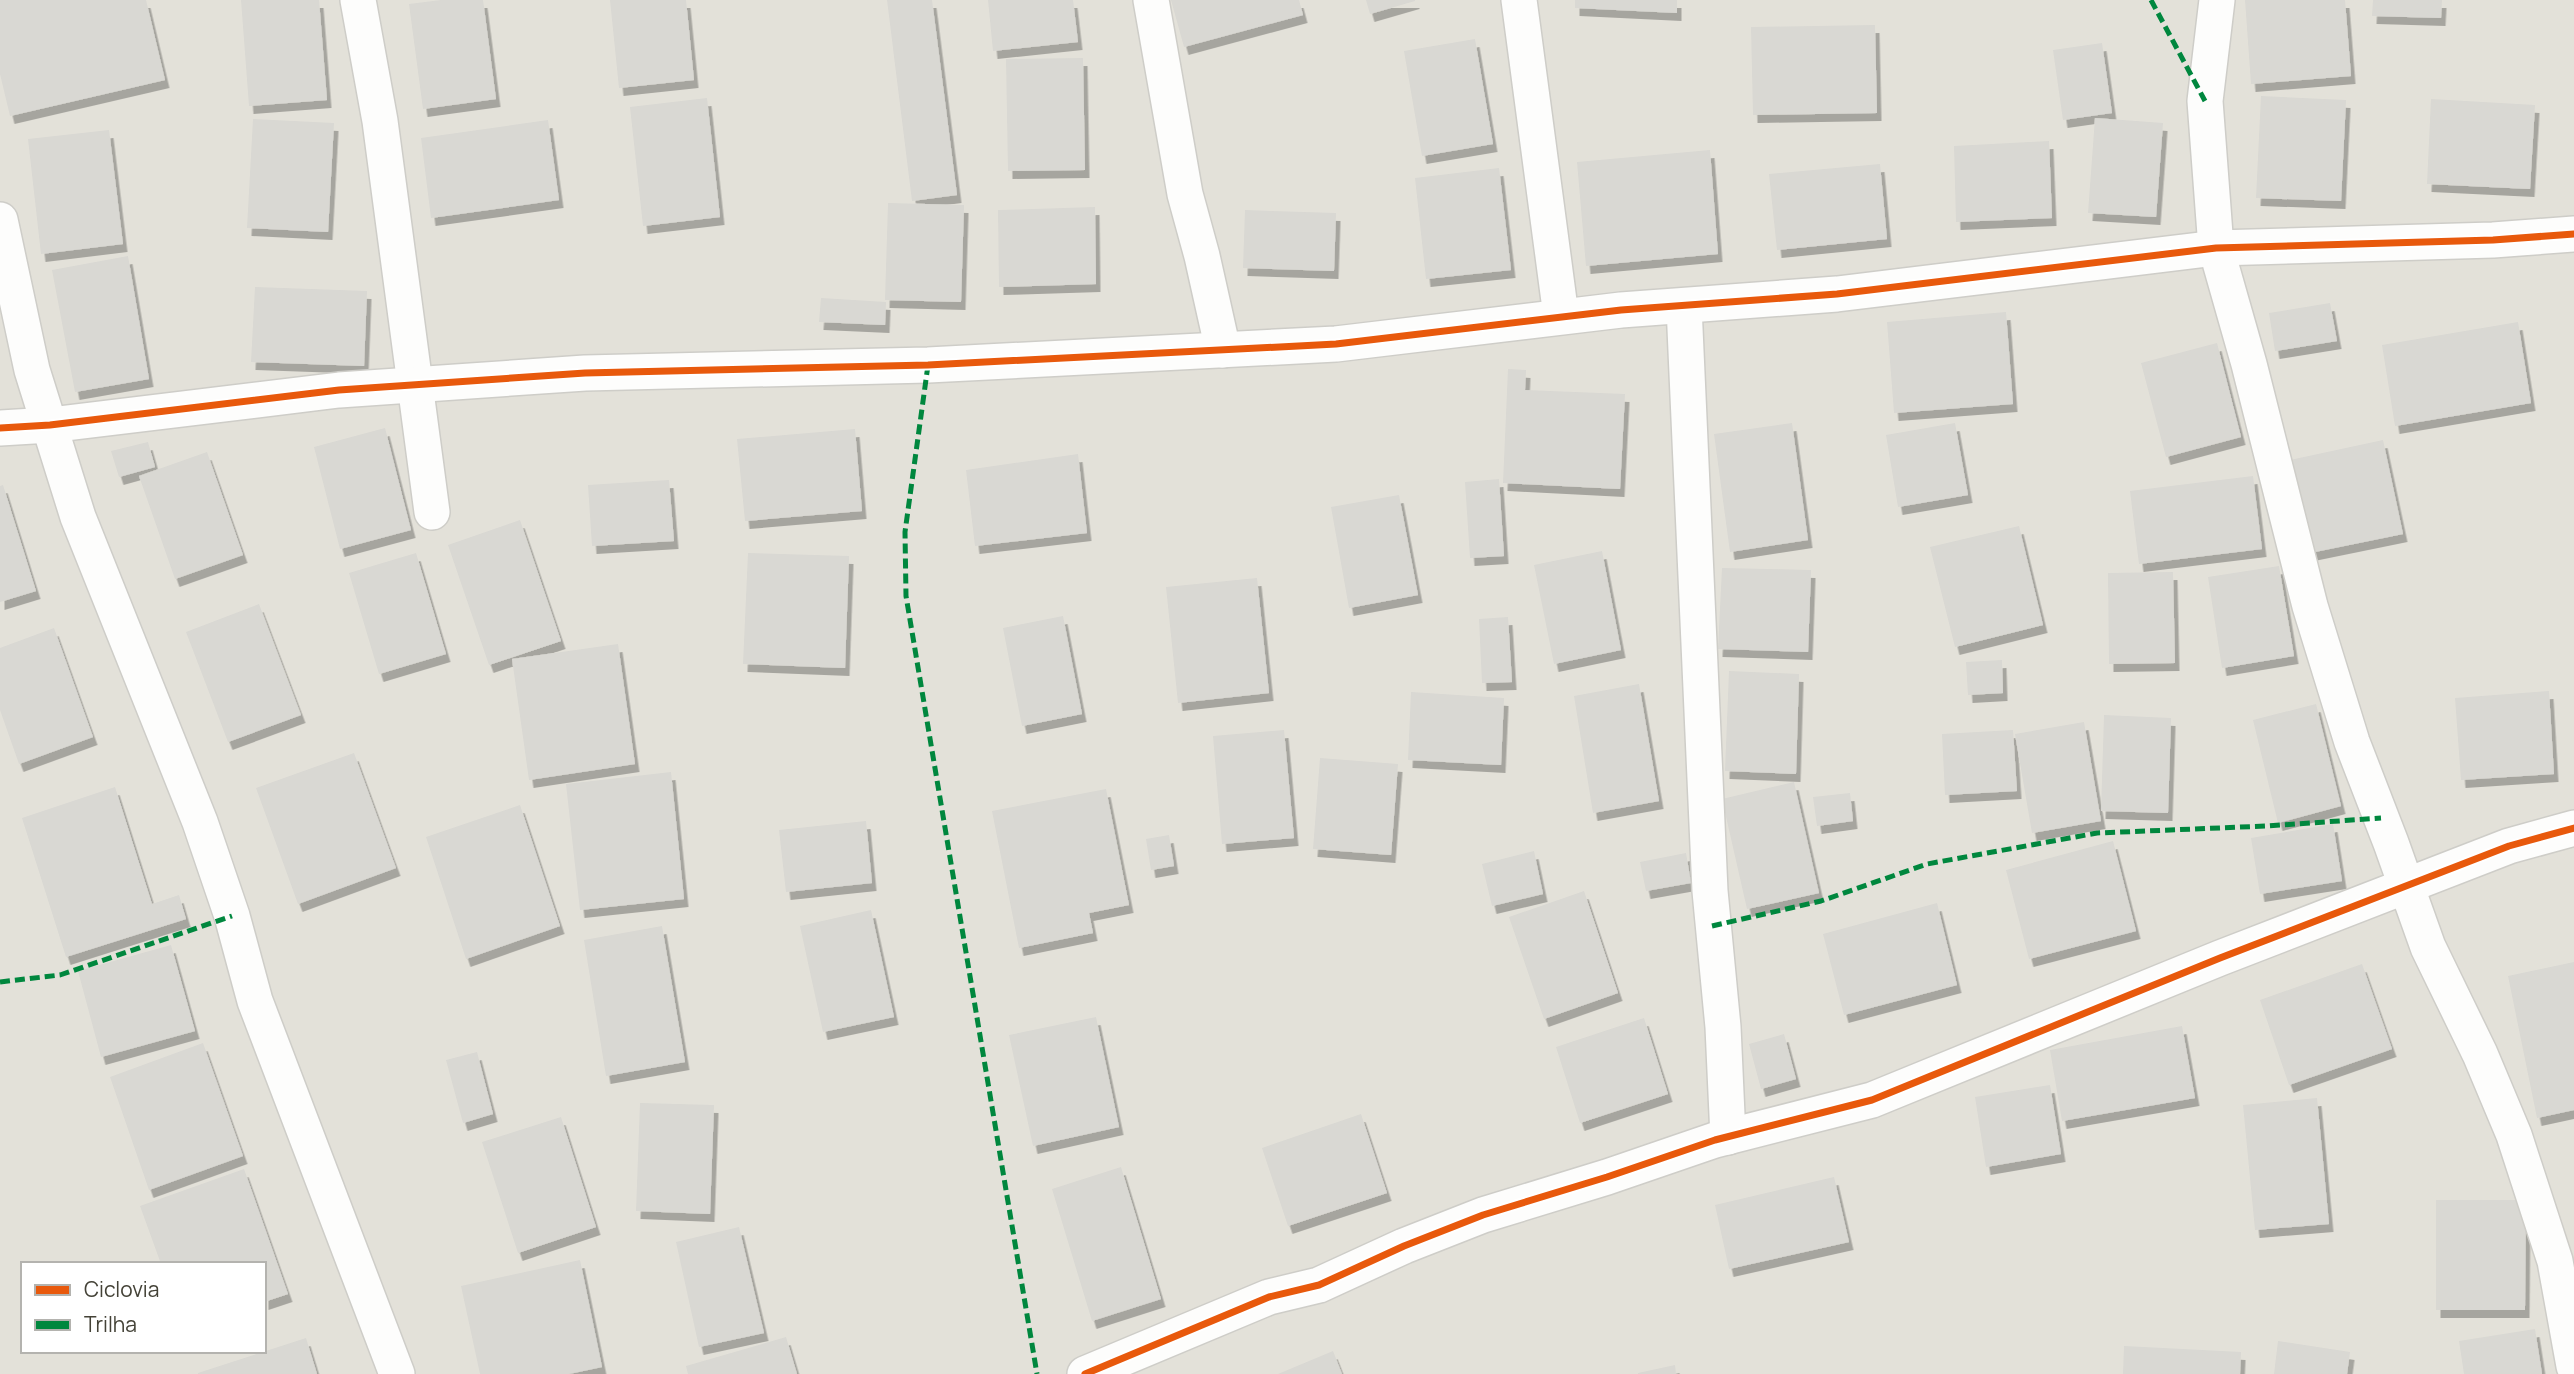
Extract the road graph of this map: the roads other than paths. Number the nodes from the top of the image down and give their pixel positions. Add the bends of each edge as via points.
1 (358, 0) edge
2 (1151, 0) edge
3 (1519, 0) edge
4 (2217, 0) edge
5 (0, 220) edge
6 (2574, 234) edge
7 (2216, 248) junction
8 (1684, 306) junction
9 (1560, 316) junction
10 (1223, 350) junction
11 (415, 387) junction
12 (50, 425) junction
13 (0, 428) edge
14 (432, 512) dead end
15 (2574, 828) edge
16 (2407, 886) junction
17 (1728, 1137) junction
18 (2565, 1260) edge
19 (2574, 1366) edge
20 (397, 1374) edge
21 (1085, 1374) edge

1 - 11 street via 380,121
2 - 10 street via 1185,194
3 - 9 street
4 - 7 street via 2205,100
5 - 12 street
6 - 7 street
7 - 8 street via 1837,294
7 - 16 street via 2310,606 2351,742
8 - 9 street
8 - 17 street via 1710,891
9 - 10 street via 1336,344
10 - 11 street via 928,365 633,370
11 - 12 street via 339,390
11 - 14 street
12 - 13 street
12 - 20 street via 78,517 200,822 259,1014
15 - 16 street via 2509,846
16 - 17 street via 1872,1100
16 - 18 street via 2428,947 2480,1054
17 - 21 street via 1483,1215 1319,1285 1269,1297
18 - 19 street

